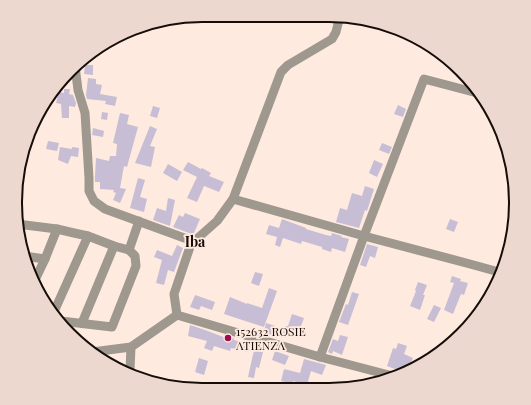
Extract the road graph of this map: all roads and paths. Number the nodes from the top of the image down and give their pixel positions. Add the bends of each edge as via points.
1 (338, 22) edge
2 (75, 75) edge
3 (471, 91) edge
4 (234, 198) junction
5 (139, 221) junction
6 (24, 225) edge
7 (57, 229) junction
8 (88, 236) junction
9 (364, 236) junction
10 (191, 244) junction
11 (114, 246) junction
12 (130, 250) junction
13 (31, 257) edge
14 (45, 259) junction
15 (495, 271) edge
16 (37, 275) edge
17 (56, 308) edge
18 (177, 315) junction
19 (67, 322) edge
20 (82, 323) junction
21 (131, 347) junction
22 (99, 351) edge
23 (320, 357) junction
24 (130, 368) edge
25 (385, 374) edge

1 - 4 street via 332,39 288,65 281,72
2 - 5 street via 85,113 89,190 94,201 105,209
3 - 9 street via 424,79
4 - 9 street
4 - 10 street via 218,221
5 - 10 street via 187,239
5 - 12 street
6 - 7 street
7 - 8 street
7 - 14 street
8 - 11 street
8 - 17 street
9 - 15 street
9 - 23 street
10 - 18 street via 174,294
11 - 12 street
11 - 20 street
12 - 20 street via 135,256 136,266 112,327
13 - 14 street
14 - 16 street
18 - 21 street
18 - 23 street
19 - 20 street
21 - 22 street
21 - 24 street
23 - 25 street

